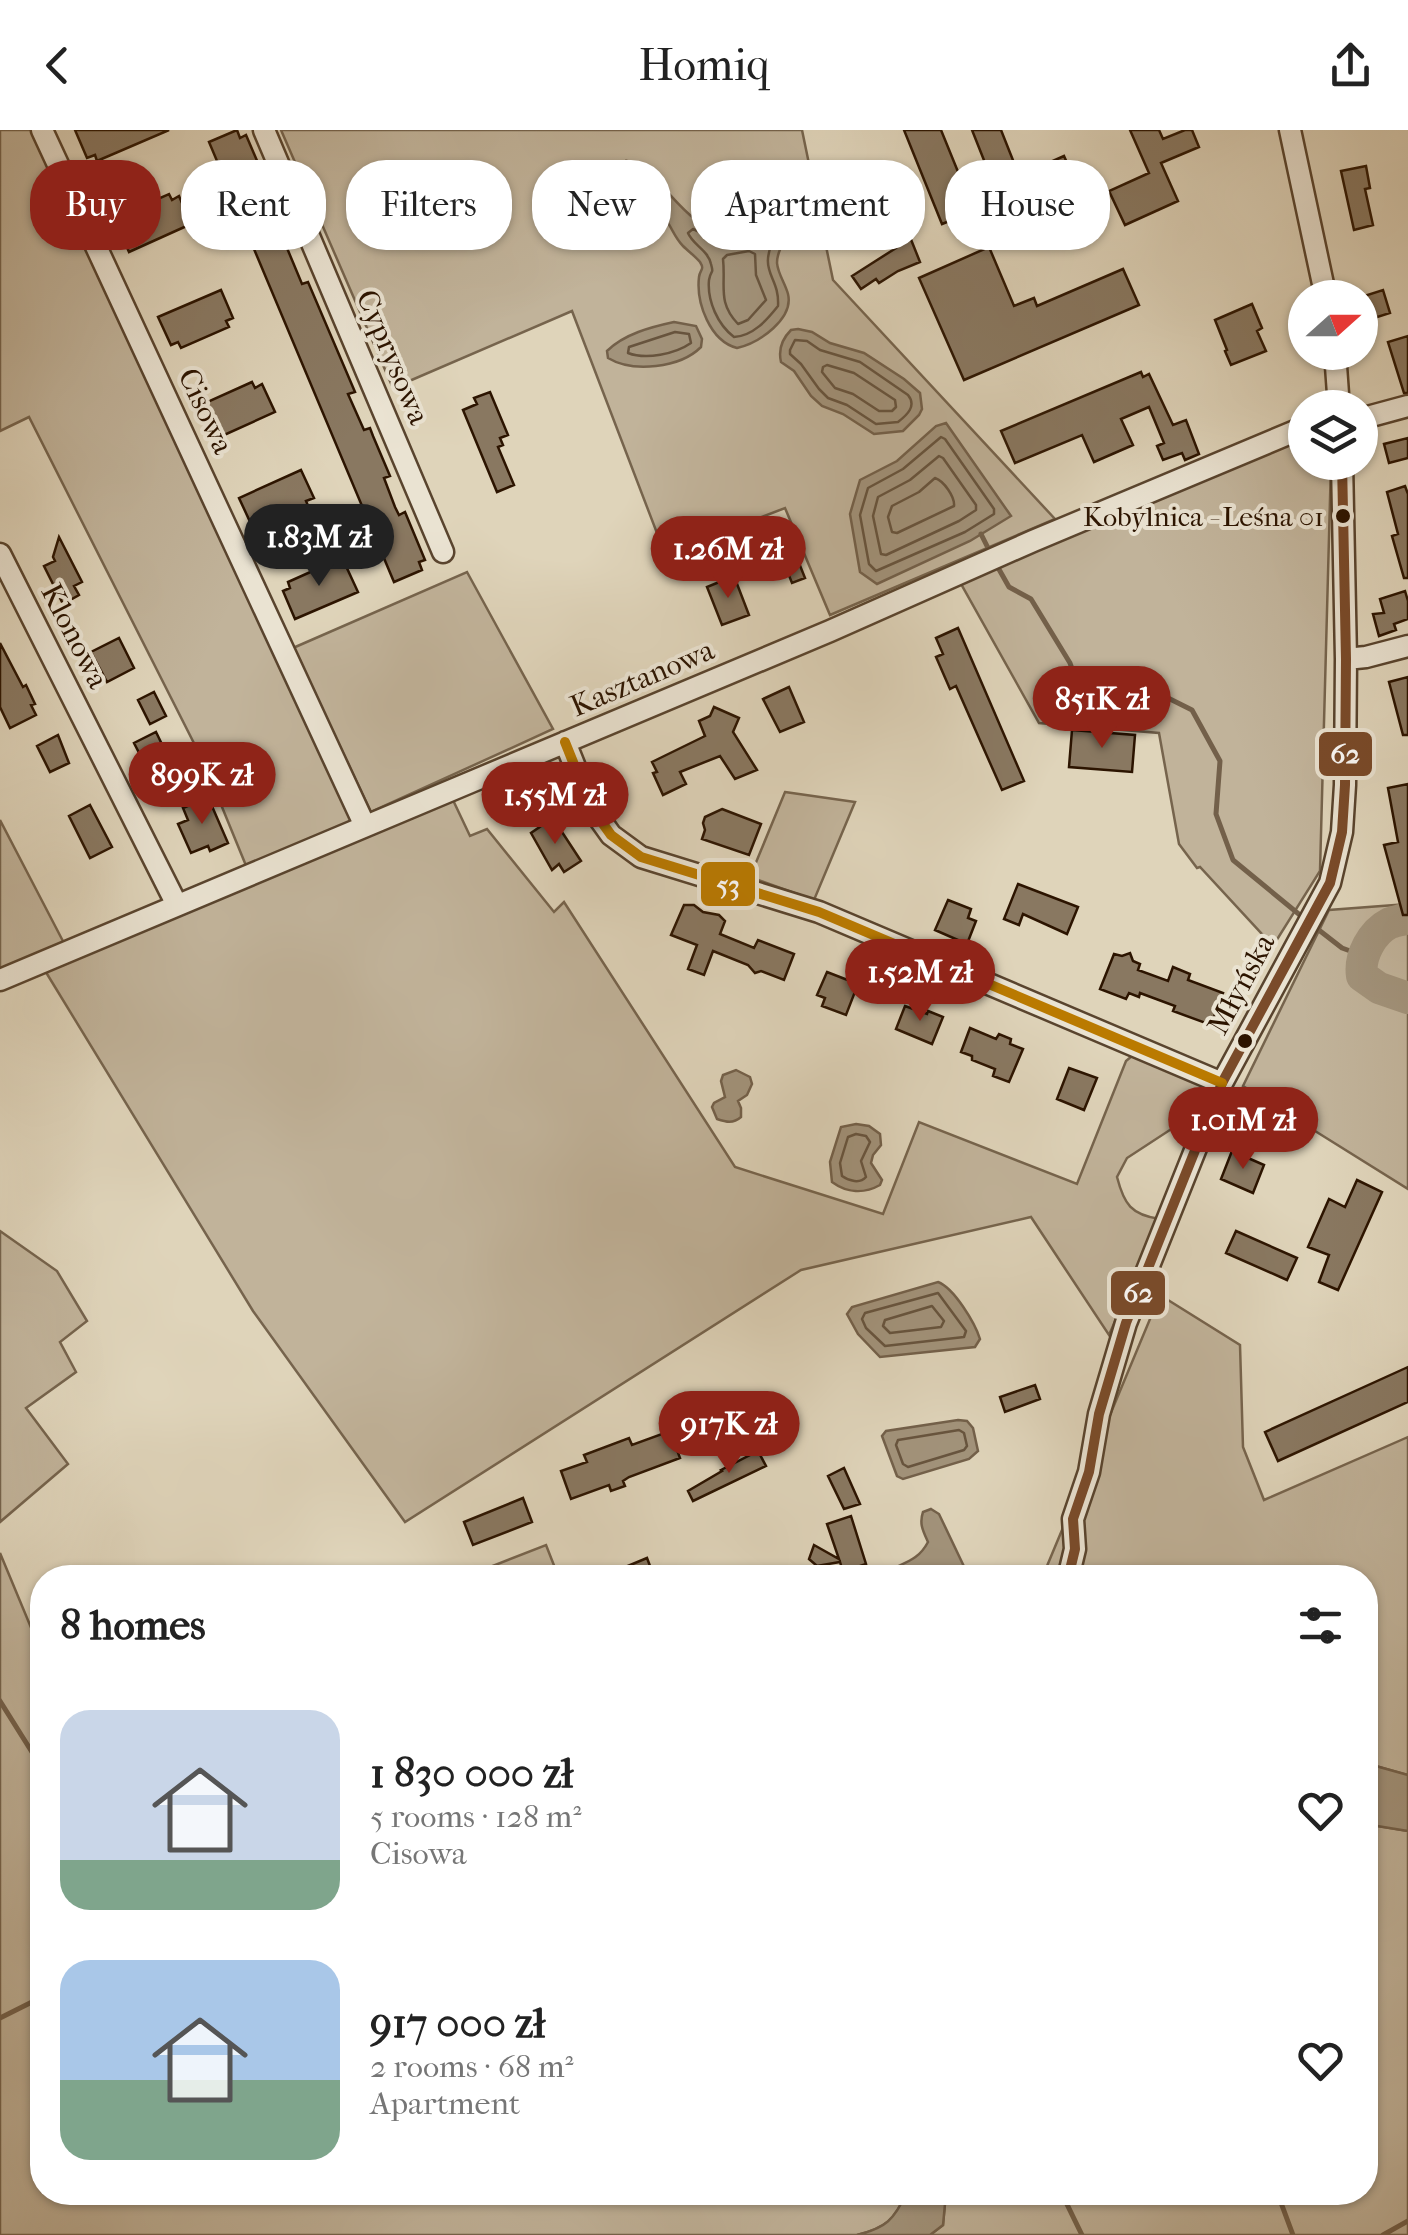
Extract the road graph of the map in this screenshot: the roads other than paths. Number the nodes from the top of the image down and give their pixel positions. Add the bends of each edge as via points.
1 (42, 130) edge
2 (264, 130) edge
3 (1290, 130) edge
4 (1322, 280) edge
5 (1408, 406) edge
6 (1378, 414) edge
7 (1288, 434) edge
8 (1342, 480) edge
9 (443, 552) dead end
10 (0, 554) edge
11 (1408, 646) edge
12 (1346, 659) junction
13 (566, 742) junction
14 (365, 826) junction
15 (178, 905) junction
16 (0, 980) edge
17 (1222, 1084) junction
18 (1071, 1565) edge

1 - 14 street, Cisowa
2 - 9 street, Cyprysowa
3 - 4 street
5 - 6 street
7 - 13 street, Kasztanowa
8 - 12 street, Młyńska
10 - 15 street, Klonowa
11 - 12 street
12 - 17 street, Młyńska via 1346,785 1330,882
13 - 14 street, Kasztanowa
13 - 17 street via 592,806 612,835 641,858 819,912
14 - 15 street, Kasztanowa
15 - 16 street, Kasztanowa
17 - 18 street, Młyńska via 1117,1352 1072,1519

